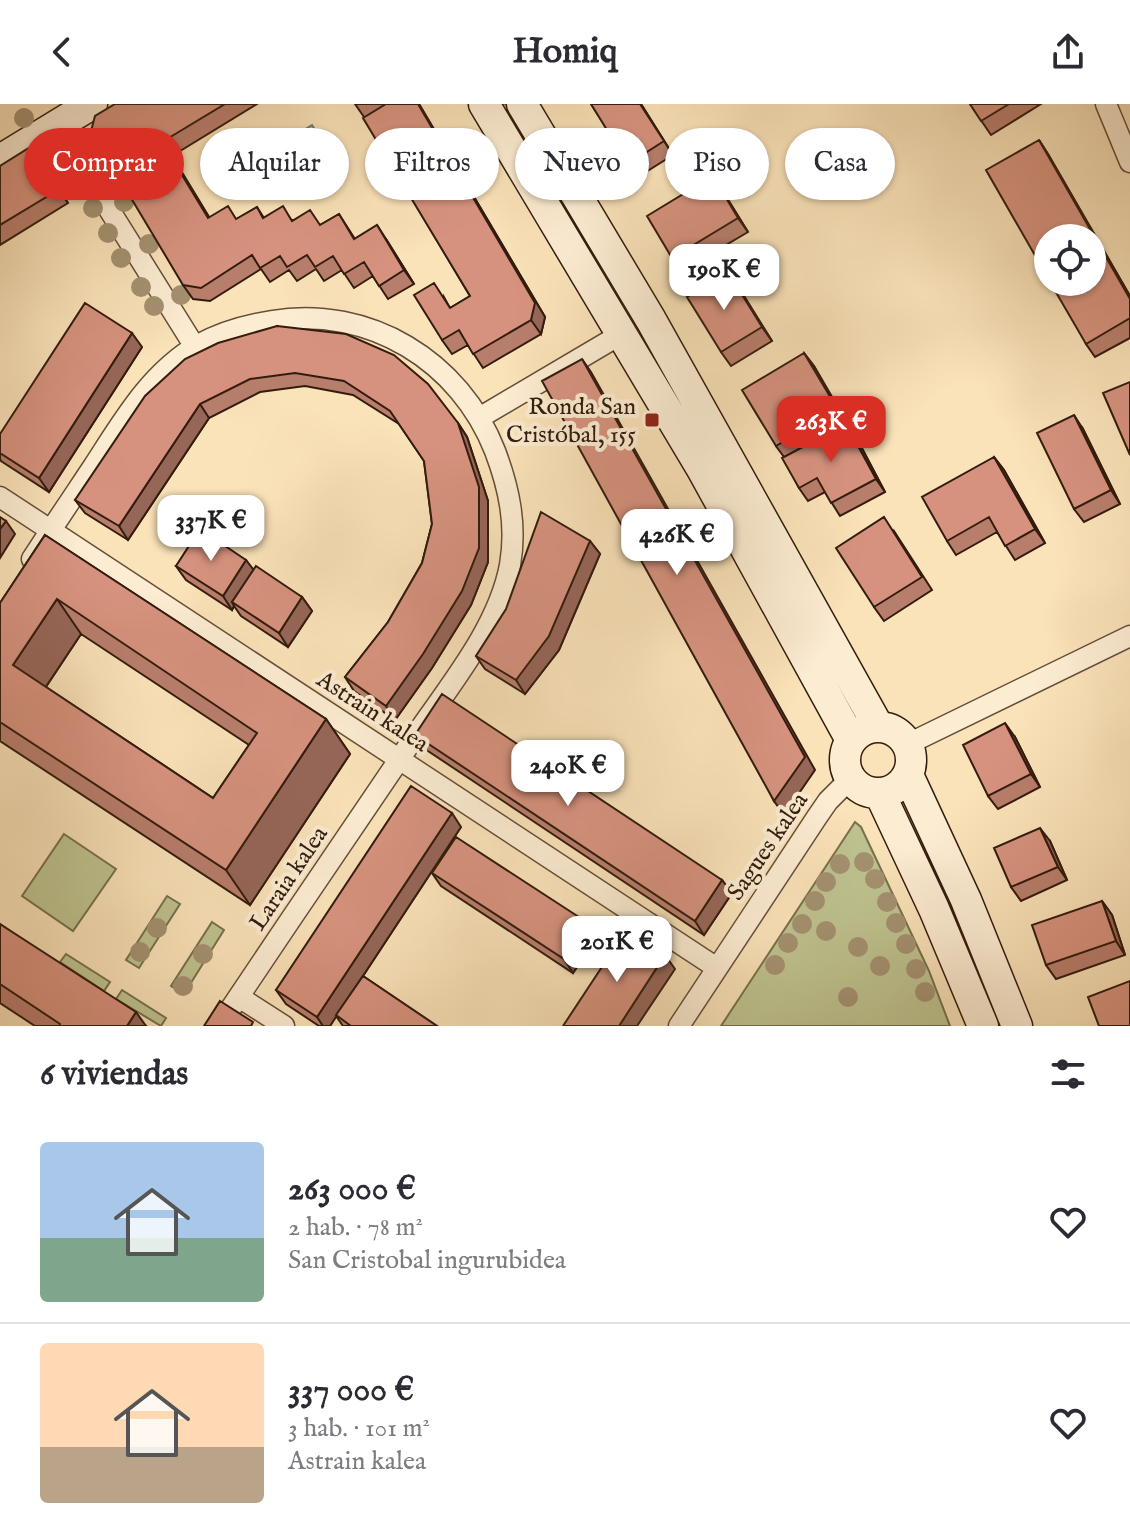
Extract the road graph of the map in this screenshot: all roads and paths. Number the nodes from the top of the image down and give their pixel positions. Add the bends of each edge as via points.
1 (92, 104) edge
2 (484, 104) edge
3 (522, 104) edge
4 (1106, 104) edge
5 (57, 126) junction
6 (0, 160) edge
7 (1130, 162) edge
8 (623, 333) junction
9 (195, 347) junction
10 (479, 418) junction
11 (0, 497) edge
12 (51, 530) junction
13 (22, 576) edge
14 (1130, 636) edge
15 (878, 726) junction
16 (851, 740) junction
17 (908, 744) junction
18 (399, 759) junction
19 (908, 775) junction
20 (850, 779) junction
21 (880, 794) junction
22 (717, 968) junction
23 (239, 997) junction
24 (219, 1026) edge
25 (284, 1026) edge
26 (679, 1026) edge
27 (983, 1026) edge
28 (1017, 1026) edge

1 - 5 street
2 - 8 street
3 - 15 street via 651,320
4 - 7 street
5 - 6 street
5 - 9 street
8 - 10 street
8 - 16 street
9 - 10 street, Laraia kalea via 242,327 285,319 356,324 402,342 437,368
9 - 12 street, Laraia kalea via 136,401
10 - 18 street, Laraia kalea via 510,493 510,566 491,619
11 - 12 street, Astrain kalea
12 - 13 street, Laraia kalea
12 - 18 street, Astrain kalea
14 - 17 street
15 - 16 street
15 - 17 street via 900,734
16 - 20 street via 845,753
17 - 19 street
18 - 22 street, Astrain kalea
18 - 23 street, Laraia kalea
19 - 21 street via 896,789
19 - 28 street
20 - 21 street
20 - 22 street, Sagues kalea via 828,801
21 - 27 street
22 - 26 street, Sagues kalea
23 - 24 street, Laraia kalea
23 - 25 street

